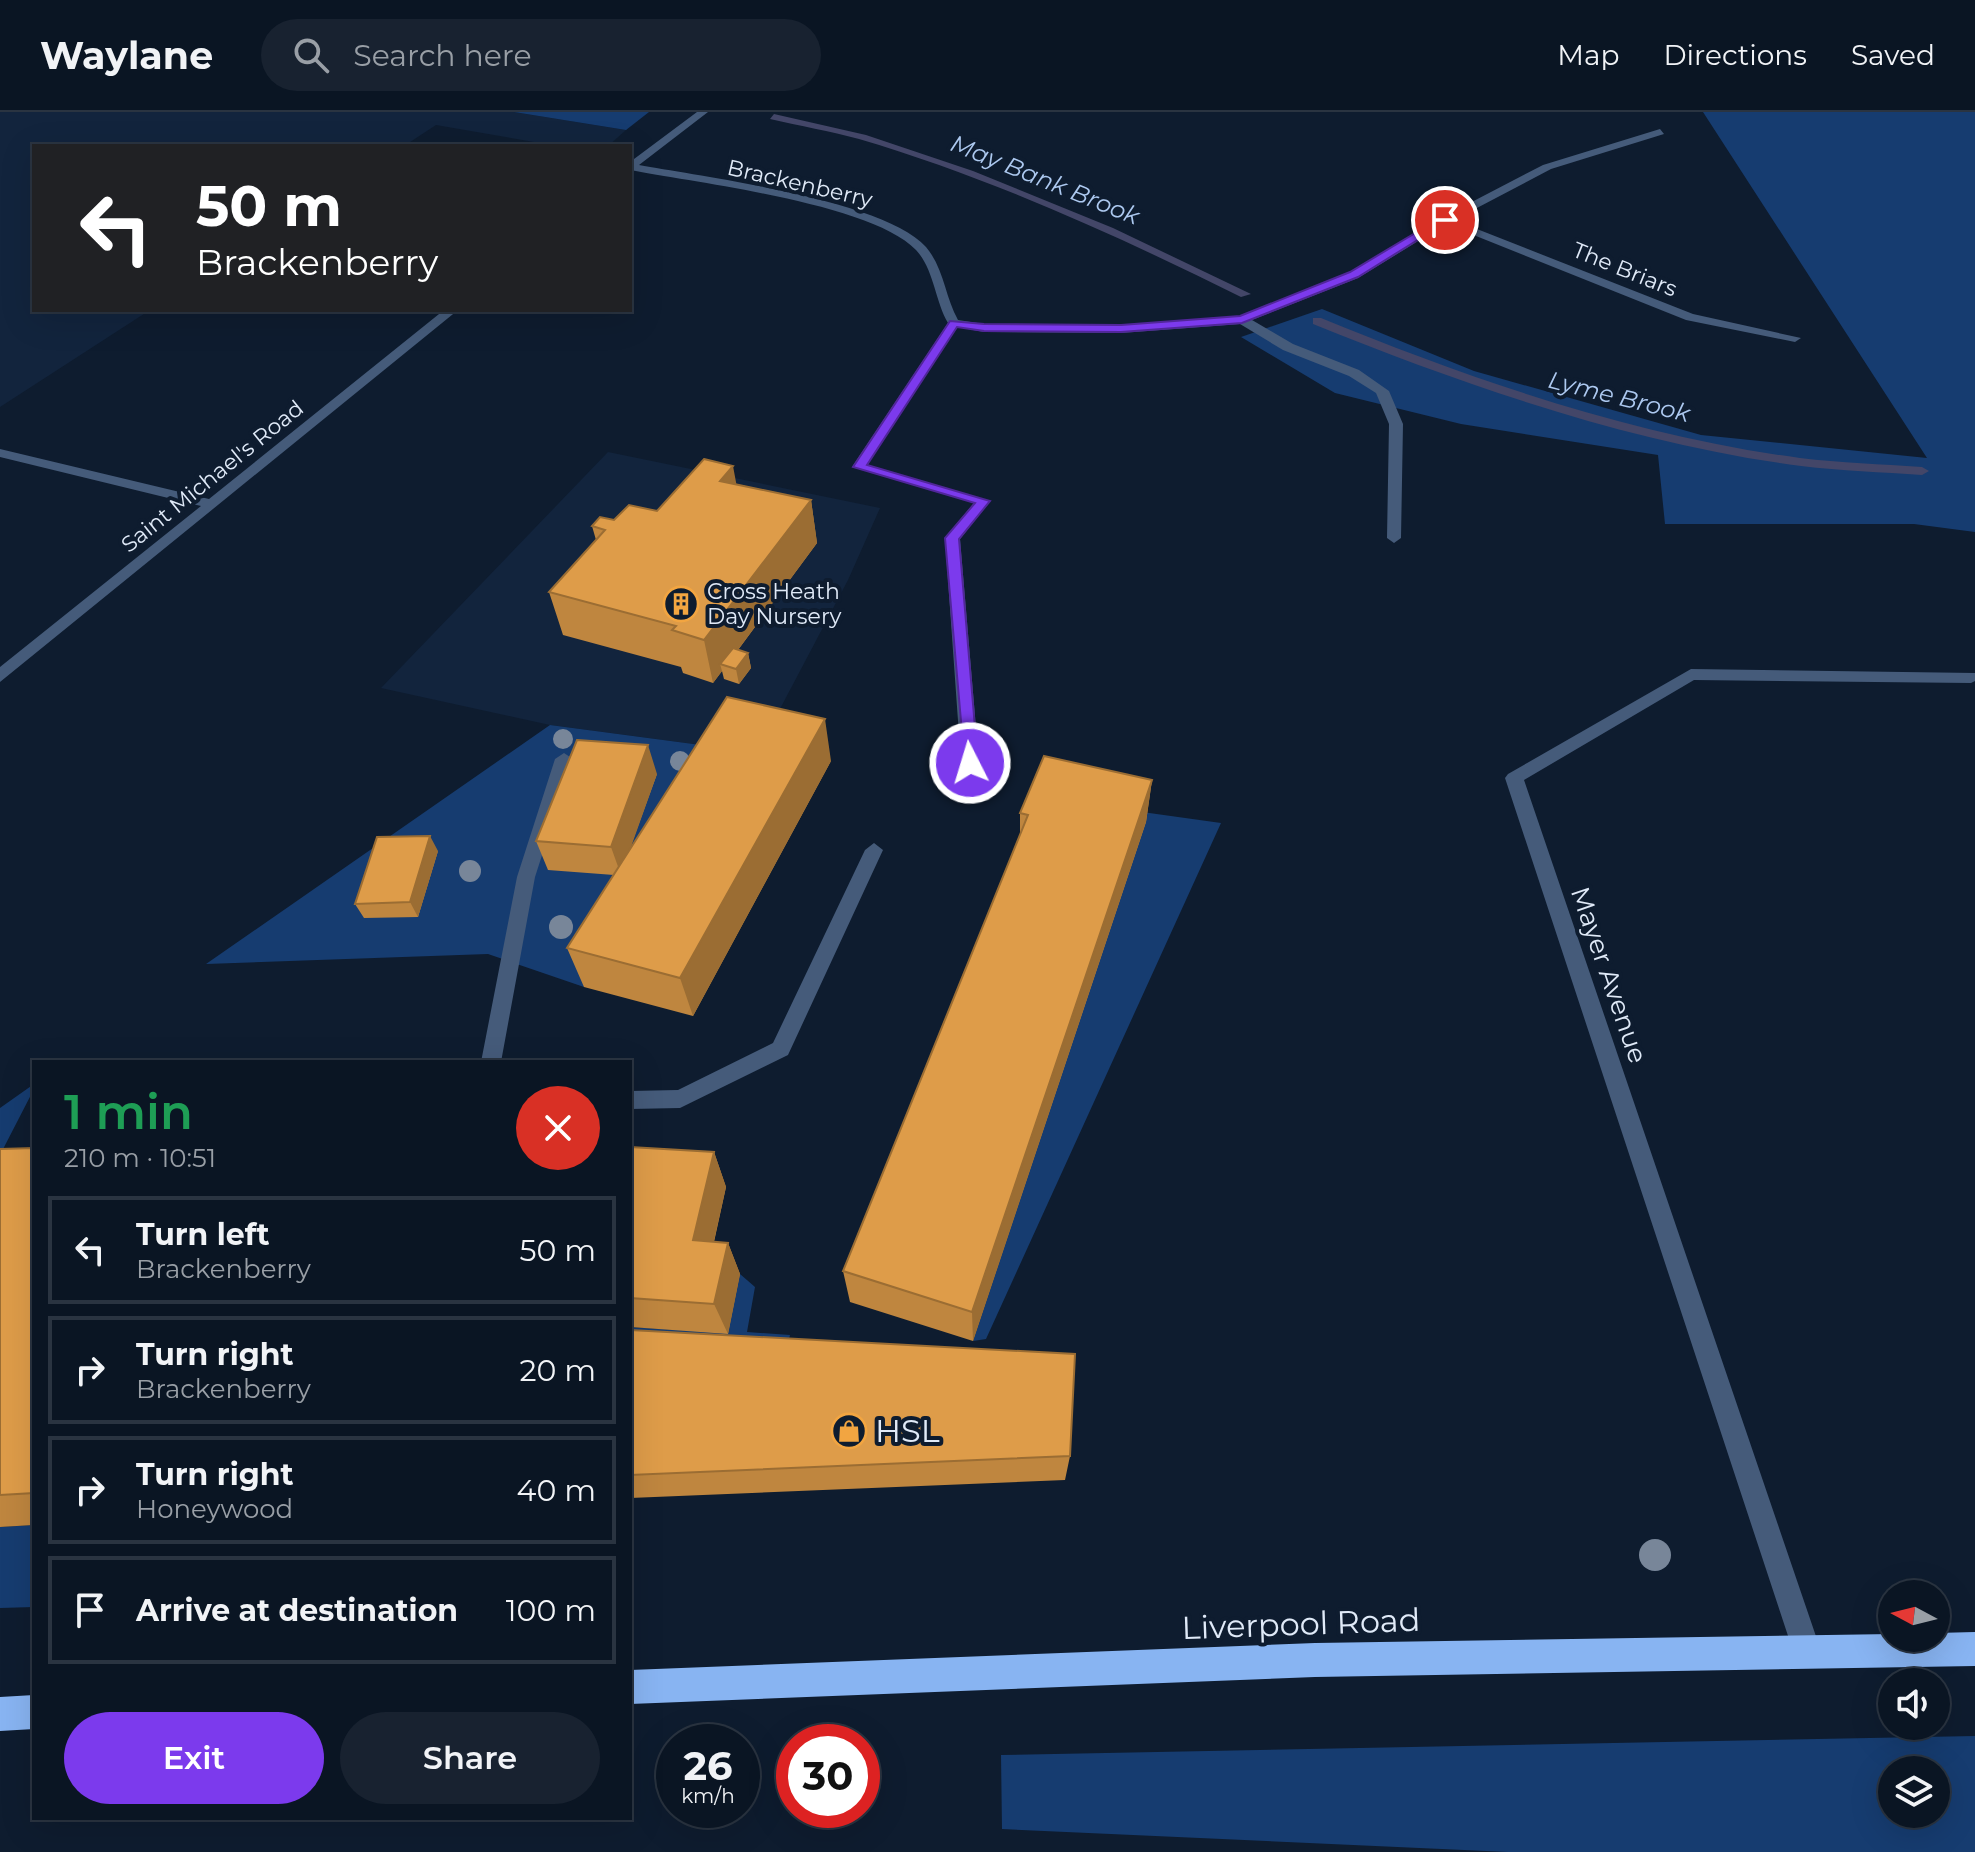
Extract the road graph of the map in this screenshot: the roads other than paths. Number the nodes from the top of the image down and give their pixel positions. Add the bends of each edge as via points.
1 (703, 112) edge
2 (1660, 132) dead end
3 (632, 165) edge
4 (632, 167) edge
5 (1445, 220) junction
6 (450, 312) edge
7 (1242, 320) junction
8 (954, 323) junction
9 (1795, 338) dead end
10 (0, 453) edge
11 (211, 504) junction
12 (1394, 538) dead end
13 (0, 676) edge
14 (1971, 677) dead end
15 (564, 759) dead end
16 (970, 763) dead end
17 (874, 850) dead end
18 (491, 1060) edge
19 (632, 1100) edge
20 (1975, 1649) edge
21 (1807, 1651) junction
22 (632, 1687) edge
23 (32, 1712) edge
24 (0, 1714) edge

1 - 3 street
2 - 5 street via 1547,167
4 - 8 street, Brackenberry via 835,207 892,227 921,248 935,274 941,305
5 - 7 street via 1354,275
5 - 9 street, The Briars via 1690,317
6 - 11 street, Saint Michael's Road
7 - 8 street via 1121,329
7 - 12 street via 1382,391 1396,424
8 - 16 street via 859,467 983,501 952,538
10 - 11 street
11 - 13 street, Saint Michael's Road
14 - 21 street, Mayer Avenue via 1691,674 1514,778
15 - 18 street via 526,877
17 - 19 street via 781,1049 680,1099
20 - 21 highway, Liverpool Road
21 - 22 highway, Liverpool Road via 1315,1660
23 - 24 highway

